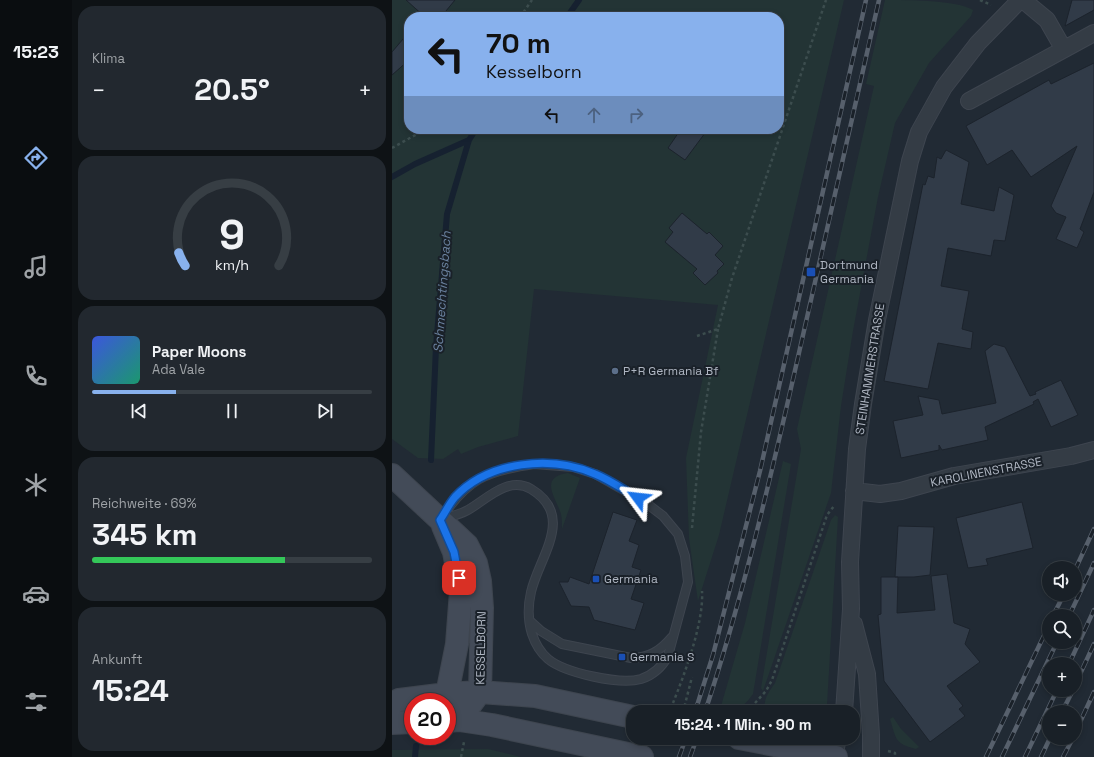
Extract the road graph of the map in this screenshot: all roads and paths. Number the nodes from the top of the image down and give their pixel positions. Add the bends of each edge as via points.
1 (532, 0) edge
2 (826, 0) edge
3 (1021, 0) edge
4 (524, 12) edge
5 (1094, 32) edge
6 (1063, 48) junction
7 (969, 101) dead end
8 (784, 124) edge
9 (417, 134) edge
10 (781, 134) edge
11 (392, 148) edge
12 (718, 329) junction
13 (697, 336) dead end
14 (1094, 450) edge
15 (392, 475) edge
16 (854, 491) junction
17 (839, 500) dead end
18 (440, 520) junction
19 (692, 528) dead end
20 (851, 609) junction
21 (530, 621) junction
22 (674, 635) junction
23 (692, 677) dead end
24 (480, 692) junction
25 (447, 693) edge
26 (456, 693) edge
27 (404, 699) edge
28 (755, 703) dead end
29 (392, 704) edge
30 (685, 705) edge
31 (844, 705) edge
32 (626, 716) edge
33 (456, 717) edge
34 (456, 720) edge
35 (404, 722) edge
36 (392, 723) edge
37 (774, 745) edge
38 (837, 745) edge
39 (895, 753) dead end
40 (642, 757) edge
41 (835, 757) edge
42 (871, 757) edge
43 (895, 757) edge

1 - 4 path
2 - 8 path
3 - 6 street, STEINHAMMERSTRASSE via 1047,20
3 - 16 street, STEINHAMMERSTRASSE via 959,66 919,132 910,161 877,320 863,404
5 - 6 street
6 - 7 street
9 - 11 path
10 - 12 path via 732,278
12 - 13 path
12 - 19 path via 701,432
14 - 16 street, KAROLINENSTRASSE via 954,476 901,491 880,494
15 - 18 main road, KESSELBORN
16 - 20 street, STEINHAMMERSTRASSE via 850,562
17 - 28 path via 827,515 772,680
18 - 21 lane via 466,511 485,497 506,487 530,488 544,499 551,511 553,533 531,591
18 - 22 lane via 455,498 470,484 490,473 514,466 534,464 573,467 595,474 664,516 678,534 685,556 688,582
18 - 24 main road, KESSELBORN via 467,545 476,563 482,608
18 - 25 main road, KESSELBORN via 454,552 461,591 457,644
20 - 31 street, STEINHAMMERSTRASSE
20 - 42 street, STEINHAMMERSTRASSE via 866,674
21 - 22 lane via 562,644 631,658 643,658 654,654
21 - 22 lane via 535,643 548,659 570,671 616,680 640,679 656,672 668,656
23 - 30 path
24 - 26 main road
24 - 32 main road via 535,696
24 - 33 main road, KESSELBORN
27 - 29 main road
34 - 40 main road via 516,730
35 - 36 main road
37 - 41 main road
38 - 41 street
39 - 43 path

